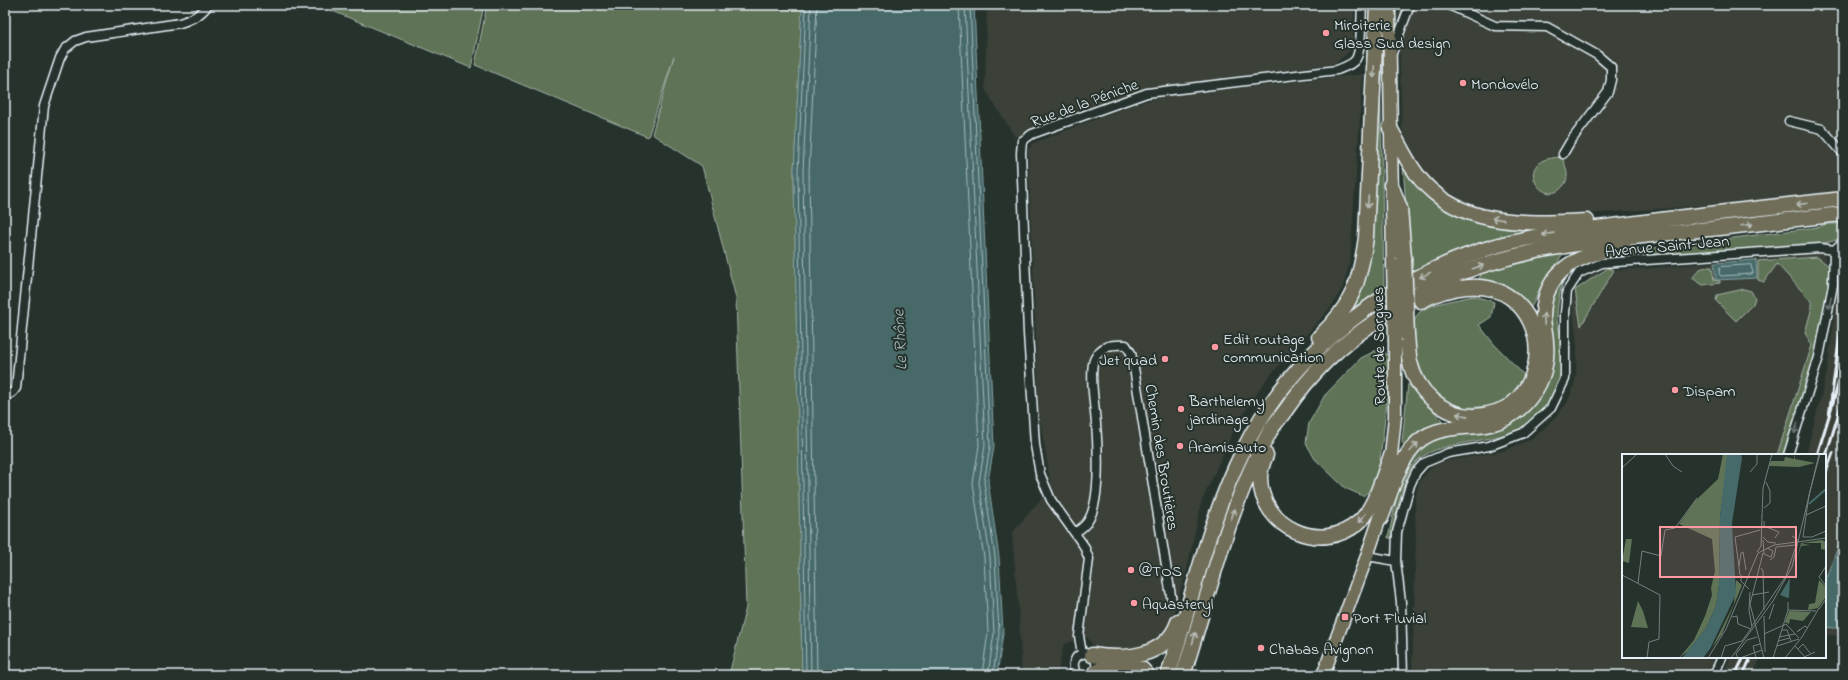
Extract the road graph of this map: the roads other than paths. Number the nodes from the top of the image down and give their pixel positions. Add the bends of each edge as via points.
1 (208, 5) edge
2 (1362, 5) edge
3 (1377, 5) edge
4 (1388, 5) edge
5 (1410, 5) edge
6 (1449, 5) edge
7 (1389, 60) junction
8 (1789, 121) dead end
9 (1390, 128) junction
10 (1843, 152) edge
11 (1563, 154) dead end
12 (1391, 185) joint
13 (1842, 199) edge
14 (1840, 214) edge
15 (1671, 218) junction
16 (1708, 229) junction
17 (1843, 242) edge
18 (1834, 250) junction
19 (1354, 335) junction
20 (1401, 338) junction
21 (5, 397) edge
22 (1257, 425) junction
23 (1788, 454) edge
24 (1391, 456) junction
25 (1381, 518) junction
26 (1211, 528) junction
27 (1074, 533) junction
28 (1367, 556) junction
29 (1396, 561) junction
30 (1172, 602) dead end
31 (1087, 655) junction
32 (1722, 658) edge
33 (1094, 673) edge
34 (1078, 675) edge
35 (1147, 675) edge
36 (1168, 675) edge
37 (1183, 675) edge
38 (1323, 675) edge
39 (1403, 675) edge
40 (1714, 675) edge

1 - 21 street via 193,19 180,24 75,41 65,49 60,58 44,106 16,388
2 - 27 street, Rue de la Péniche via 1356,58 1337,70 1147,93 1032,134 1022,141 1024,260 1035,445 1040,474 1050,500
3 -> 22 highway via 1366,237 1359,279 1348,304 1271,391 1259,411
4 - 7 main road
5 - 7 street
6 - 11 street via 1495,26 1548,28 1597,55 1611,67 1608,92
7 - 9 main road
8 - 10 street via 1822,129
9 - 12 main road
15 -> 9 highway via 1544,223 1490,218 1466,212 1432,191 1411,164
12 - 20 highway, bridge via 1400,208 1398,261
13 -> 15 highway
16 -> 14 highway
15 -> 22 highway via 1512,242 1455,260 1412,281 1329,337 1283,386
19 -> 16 highway via 1438,283 1501,260 1543,249
25 -> 16 highway via 1406,457 1419,441 1444,429 1498,422 1522,408 1539,386 1546,364 1543,317 1546,293 1562,269 1572,261 1600,251
17 - 18 street
18 -> 23 street via 1833,284 1819,357
18 - 29 street, Avenue Saint-Jean via 1820,248 1602,264 1579,273 1567,291 1565,379 1551,408 1523,433 1489,446 1448,453 1424,463 1410,485 1397,532
19 -> 20 highway via 1378,326 1432,295 1482,287 1506,295 1524,310 1536,336 1537,357 1526,387 1511,404 1485,416 1470,416 1450,412 1426,393 1415,375
24 -> 19 highway via 1371,506 1359,522 1344,531 1322,536 1303,534 1282,524 1268,508 1261,487 1261,470 1269,448 1315,380 1345,351
37 -> 19 highway via 1224,538 1247,478 1270,431 1323,363
20 - 24 main road, Route de Sorgues
22 - 26 highway via 1237,463
24 - 25 main road, Route de Sorgues via 1389,482
25 - 28 main road, Route de Sorgues
26 - 31 highway via 1202,538 1178,624 1169,638 1151,652 1139,655 1110,658
26 - 36 highway
27 - 30 street, Chemin des Broutières via 1088,522 1094,506 1098,446 1092,384 1094,360 1103,347 1113,344 1126,345 1131,353 1134,368
27 - 31 street via 1084,546 1089,559 1079,636
28 - 29 street
28 - 38 main road, Route de Sorgues
29 - 39 street, Avenue Saint-Jean via 1401,602
31 - 33 street via 1097,663
31 - 34 street via 1078,656 1074,663 1073,668
32 - 40 street
33 - 35 highway via 1111,664 1129,663

